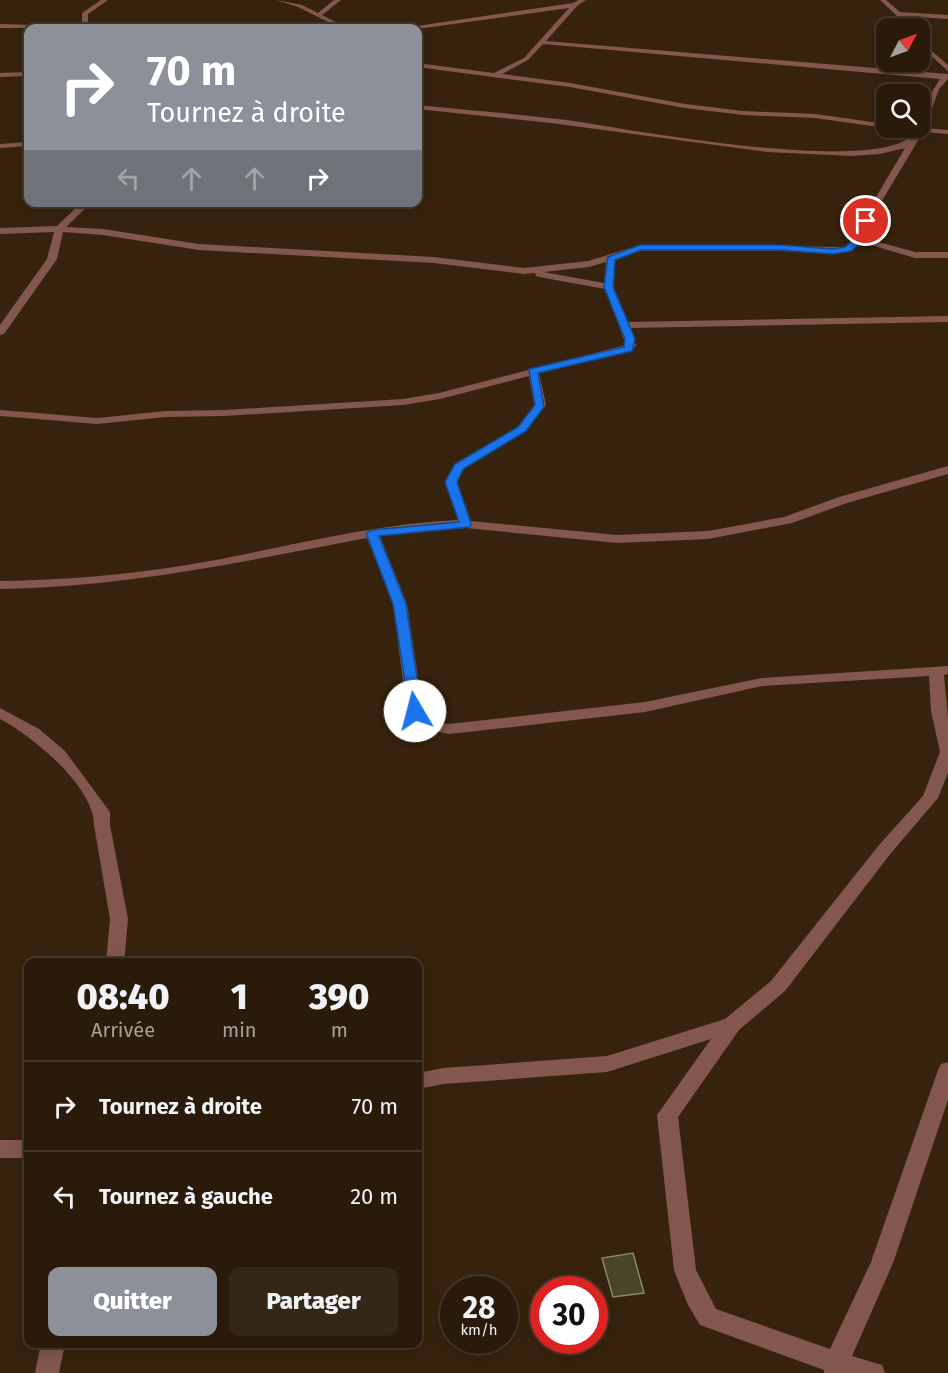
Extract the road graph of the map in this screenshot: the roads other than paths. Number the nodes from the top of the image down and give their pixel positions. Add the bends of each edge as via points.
1 (105, 0) edge
2 (279, 0) edge
3 (338, 0) edge
4 (583, 0) edge
5 (883, 0) edge
6 (575, 5) junction
7 (898, 14) junction
8 (317, 16) junction
9 (948, 17) edge
10 (900, 18) edge
11 (85, 24) edge
12 (335, 24) edge
13 (0, 26) edge
14 (24, 27) edge
15 (422, 27) edge
16 (540, 42) junction
17 (930, 54) edge
18 (422, 66) edge
19 (24, 74) edge
20 (947, 74) edge
21 (0, 75) edge
22 (493, 76) junction
23 (930, 102) edge
24 (422, 107) edge
25 (876, 125) edge
26 (930, 130) edge
27 (948, 132) edge
28 (917, 138) edge
29 (24, 144) edge
30 (911, 144) junction
31 (0, 146) edge
32 (83, 207) edge
33 (59, 229) junction
34 (0, 231) edge
35 (859, 239) junction
36 (948, 255) edge
37 (611, 259) junction
38 (524, 271) junction
39 (609, 287) junction
40 (948, 319) edge
41 (3, 324) edge
42 (624, 325) junction
43 (533, 371) junction
44 (0, 412) edge
45 (948, 470) edge
46 (466, 524) junction
47 (372, 533) junction
48 (0, 585) edge
49 (942, 669) edge
50 (0, 713) edge
51 (115, 958) edge
52 (732, 1025) junction
53 (948, 1070) edge
54 (422, 1080) edge
55 (0, 1149) edge
56 (24, 1149) edge
57 (52, 1348) edge
58 (836, 1368) edge
59 (46, 1373) edge
60 (873, 1373) edge

1 - 11 street via 85,13
2 - 8 street
3 - 8 street
4 - 6 street
5 - 7 street
6 - 15 street
6 - 16 street
7 - 9 street
7 - 10 street
8 - 12 street
13 - 14 street
16 - 20 street
16 - 22 street via 518,65
17 - 20 street
18 - 22 street
19 - 21 street
20 - 23 street via 939,80
22 - 25 street via 713,110 815,116
24 - 30 street via 755,150 862,153
26 - 27 street
28 - 30 street
29 - 31 street
30 - 35 street
32 - 33 street
33 - 34 street
33 - 38 street via 199,247 423,259
33 - 41 street via 52,259
35 - 36 street via 915,255
35 - 37 street via 848,249 833,251 652,247
37 - 38 street
37 - 39 street
38 - 39 street
39 - 42 street
40 - 42 street
42 - 43 street via 631,345 628,349
43 - 44 street via 403,402 97,421
43 - 46 street via 540,405 522,429 459,467 451,482
45 - 46 street via 787,520 708,535 617,540
46 - 47 street
47 - 48 street via 186,569 50,584
47 - 49 street via 400,604 415,711 425,725 449,729 645,708 762,682
49 - 52 street via 939,711 948,752 930,798 885,849 778,987
50 - 51 street via 29,727 51,744 102,812 119,919
52 - 54 street via 607,1064
52 - 58 street via 667,1115 685,1270 708,1317
53 - 58 street via 882,1263
55 - 56 street
57 - 59 street
58 - 60 street

